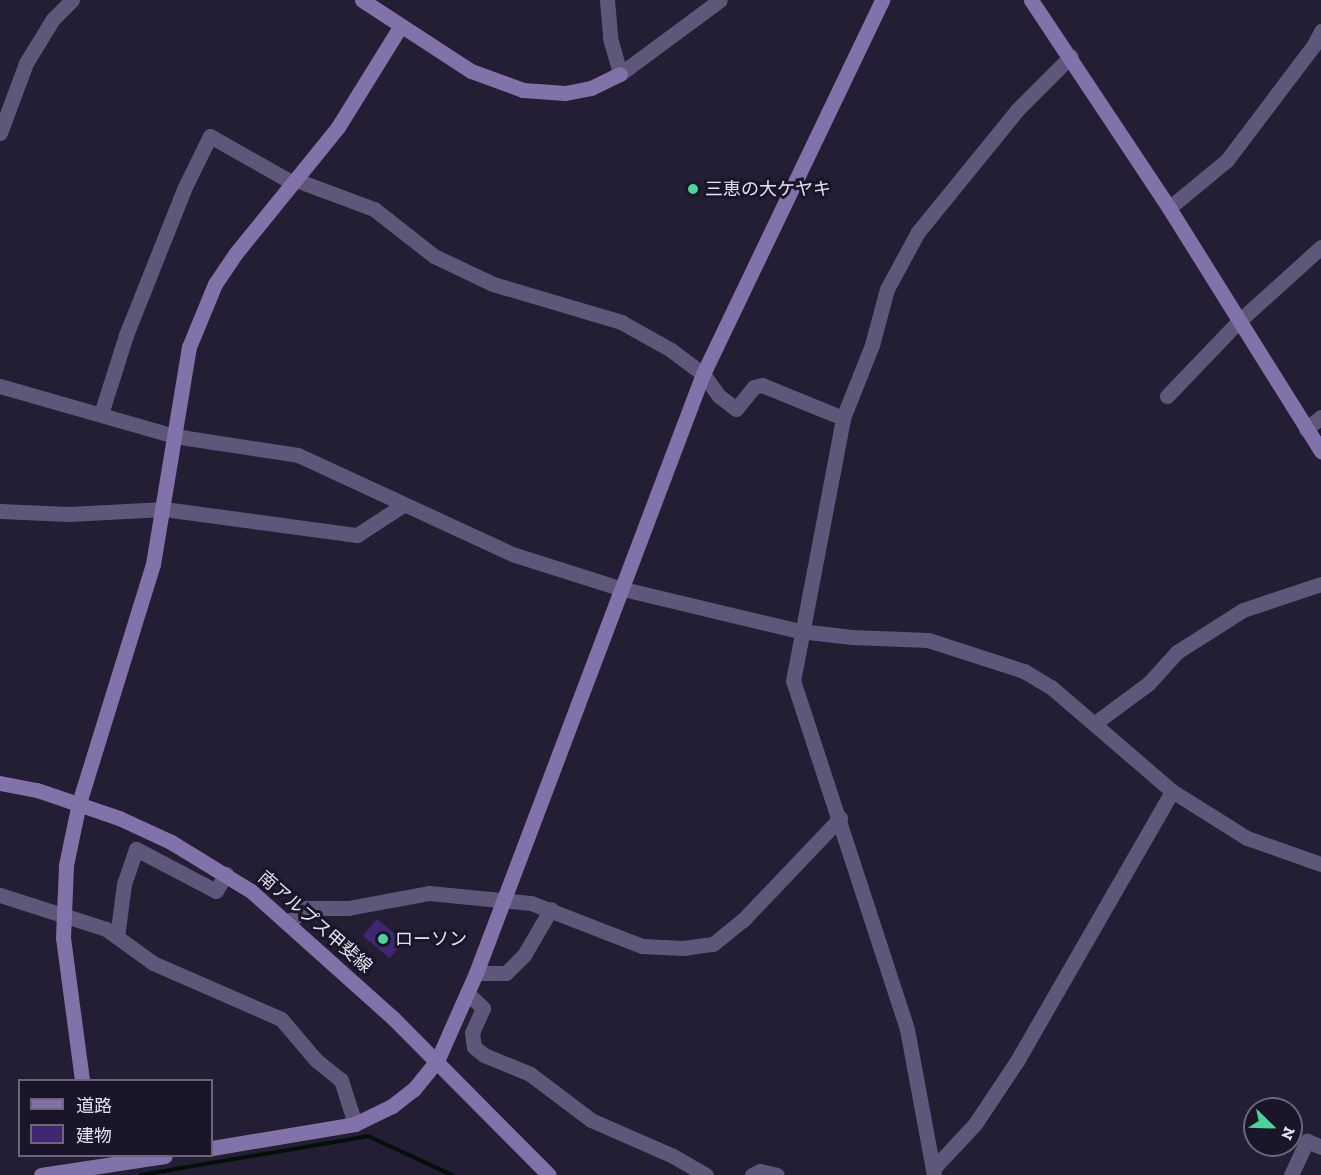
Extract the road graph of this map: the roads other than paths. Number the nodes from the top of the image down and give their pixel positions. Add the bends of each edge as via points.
1 (72, 0) edge
2 (362, 0) edge
3 (607, 0) edge
4 (720, 0) edge
5 (882, 0) edge
6 (1031, 0) edge
7 (400, 27) junction
8 (1321, 31) edge
9 (1071, 56) junction
10 (620, 74) junction
11 (0, 133) edge
12 (295, 181) junction
13 (1169, 208) junction
14 (1321, 248) edge
15 (1238, 321) junction
16 (703, 374) junction
17 (0, 386) edge
18 (1167, 396) dead end
19 (101, 414) junction
20 (1321, 417) edge
21 (843, 418) junction
22 (1306, 429) junction
23 (174, 436) junction
24 (1321, 452) edge
25 (403, 505) junction
26 (164, 509) junction
27 (0, 511) edge
28 (1321, 584) edge
29 (619, 588) junction
30 (800, 631) junction
31 (1095, 723) junction
32 (0, 783) edge
33 (1172, 791) junction
34 (79, 803) junction
35 (840, 818) junction
36 (1321, 864) edge
37 (226, 874) junction
38 (0, 895) edge
39 (500, 902) junction
40 (551, 909) junction
41 (62, 915) junction
42 (290, 922) junction
43 (117, 937) junction
44 (476, 973) junction
45 (467, 993) junction
46 (437, 1061) junction
47 (82, 1079) edge
48 (355, 1124) junction
49 (1321, 1147) edge
50 (213, 1148) edge
51 (152, 1157) edge
52 (93, 1166) edge
53 (933, 1172) edge
54 (41, 1175) edge
55 (549, 1175) edge
56 (706, 1175) edge
57 (752, 1175) edge
58 (777, 1175) edge
59 (1291, 1175) edge

1 - 11 street via 53,19 26,63
2 - 7 street
3 - 10 street via 610,38
4 - 10 street
5 - 16 street
6 - 9 street
7 - 10 street via 471,71 523,90 564,93 591,88
7 - 12 street via 338,127
8 - 13 street via 1227,160
9 - 13 street
9 - 21 street via 1017,110 903,255 887,288 872,345
12 - 16 street via 374,209 434,256 493,284 621,322 671,350
12 - 19 street via 210,136 180,199 126,335
12 - 23 street via 215,285 189,347
13 - 15 street
14 - 15 street
15 - 18 street
15 - 22 street
16 - 21 street via 719,396 736,409 754,387 762,385
16 - 29 street
17 - 19 street
19 - 23 street
20 - 22 street
21 - 30 street
22 - 24 street
23 - 25 street via 298,455
23 - 26 street
25 - 26 street via 357,535
25 - 29 street via 512,555
26 - 27 street via 69,514
26 - 34 street via 153,564
28 - 31 street via 1243,610 1177,652 1149,683
29 - 30 street
29 - 39 street
30 - 31 street via 928,640 1024,671 1051,687
30 - 35 street via 793,681
31 - 33 street
32 - 34 street, 南アルプス甲斐線
33 - 36 street via 1247,838
33 - 53 street via 1017,1061 975,1124
34 - 37 street, 南アルプス甲斐線 via 171,842
34 - 41 street via 66,865
35 - 40 street via 743,920 712,944 683,948 642,946
35 - 53 street via 907,1029
37 - 42 street, 南アルプス甲斐線
37 - 43 street via 216,891 136,849 124,884
38 - 41 street
39 - 40 street via 531,903
39 - 42 street via 429,893 348,908 305,908
39 - 44 street
40 - 44 street via 524,955 506,973
41 - 43 street via 106,929
41 - 47 street
42 - 46 street, 南アルプス甲斐線
43 - 48 street via 153,963 281,1019 316,1060 341,1080
44 - 45 street
45 - 46 street
45 - 56 street via 483,1008 472,1033 474,1047 484,1055 530,1074 591,1120
46 - 48 street via 414,1089 392,1106
46 - 55 street, 南アルプス甲斐線
48 - 50 street
49 - 59 street via 1307,1140
51 - 52 street
52 - 54 street
57 - 58 street via 760,1171

